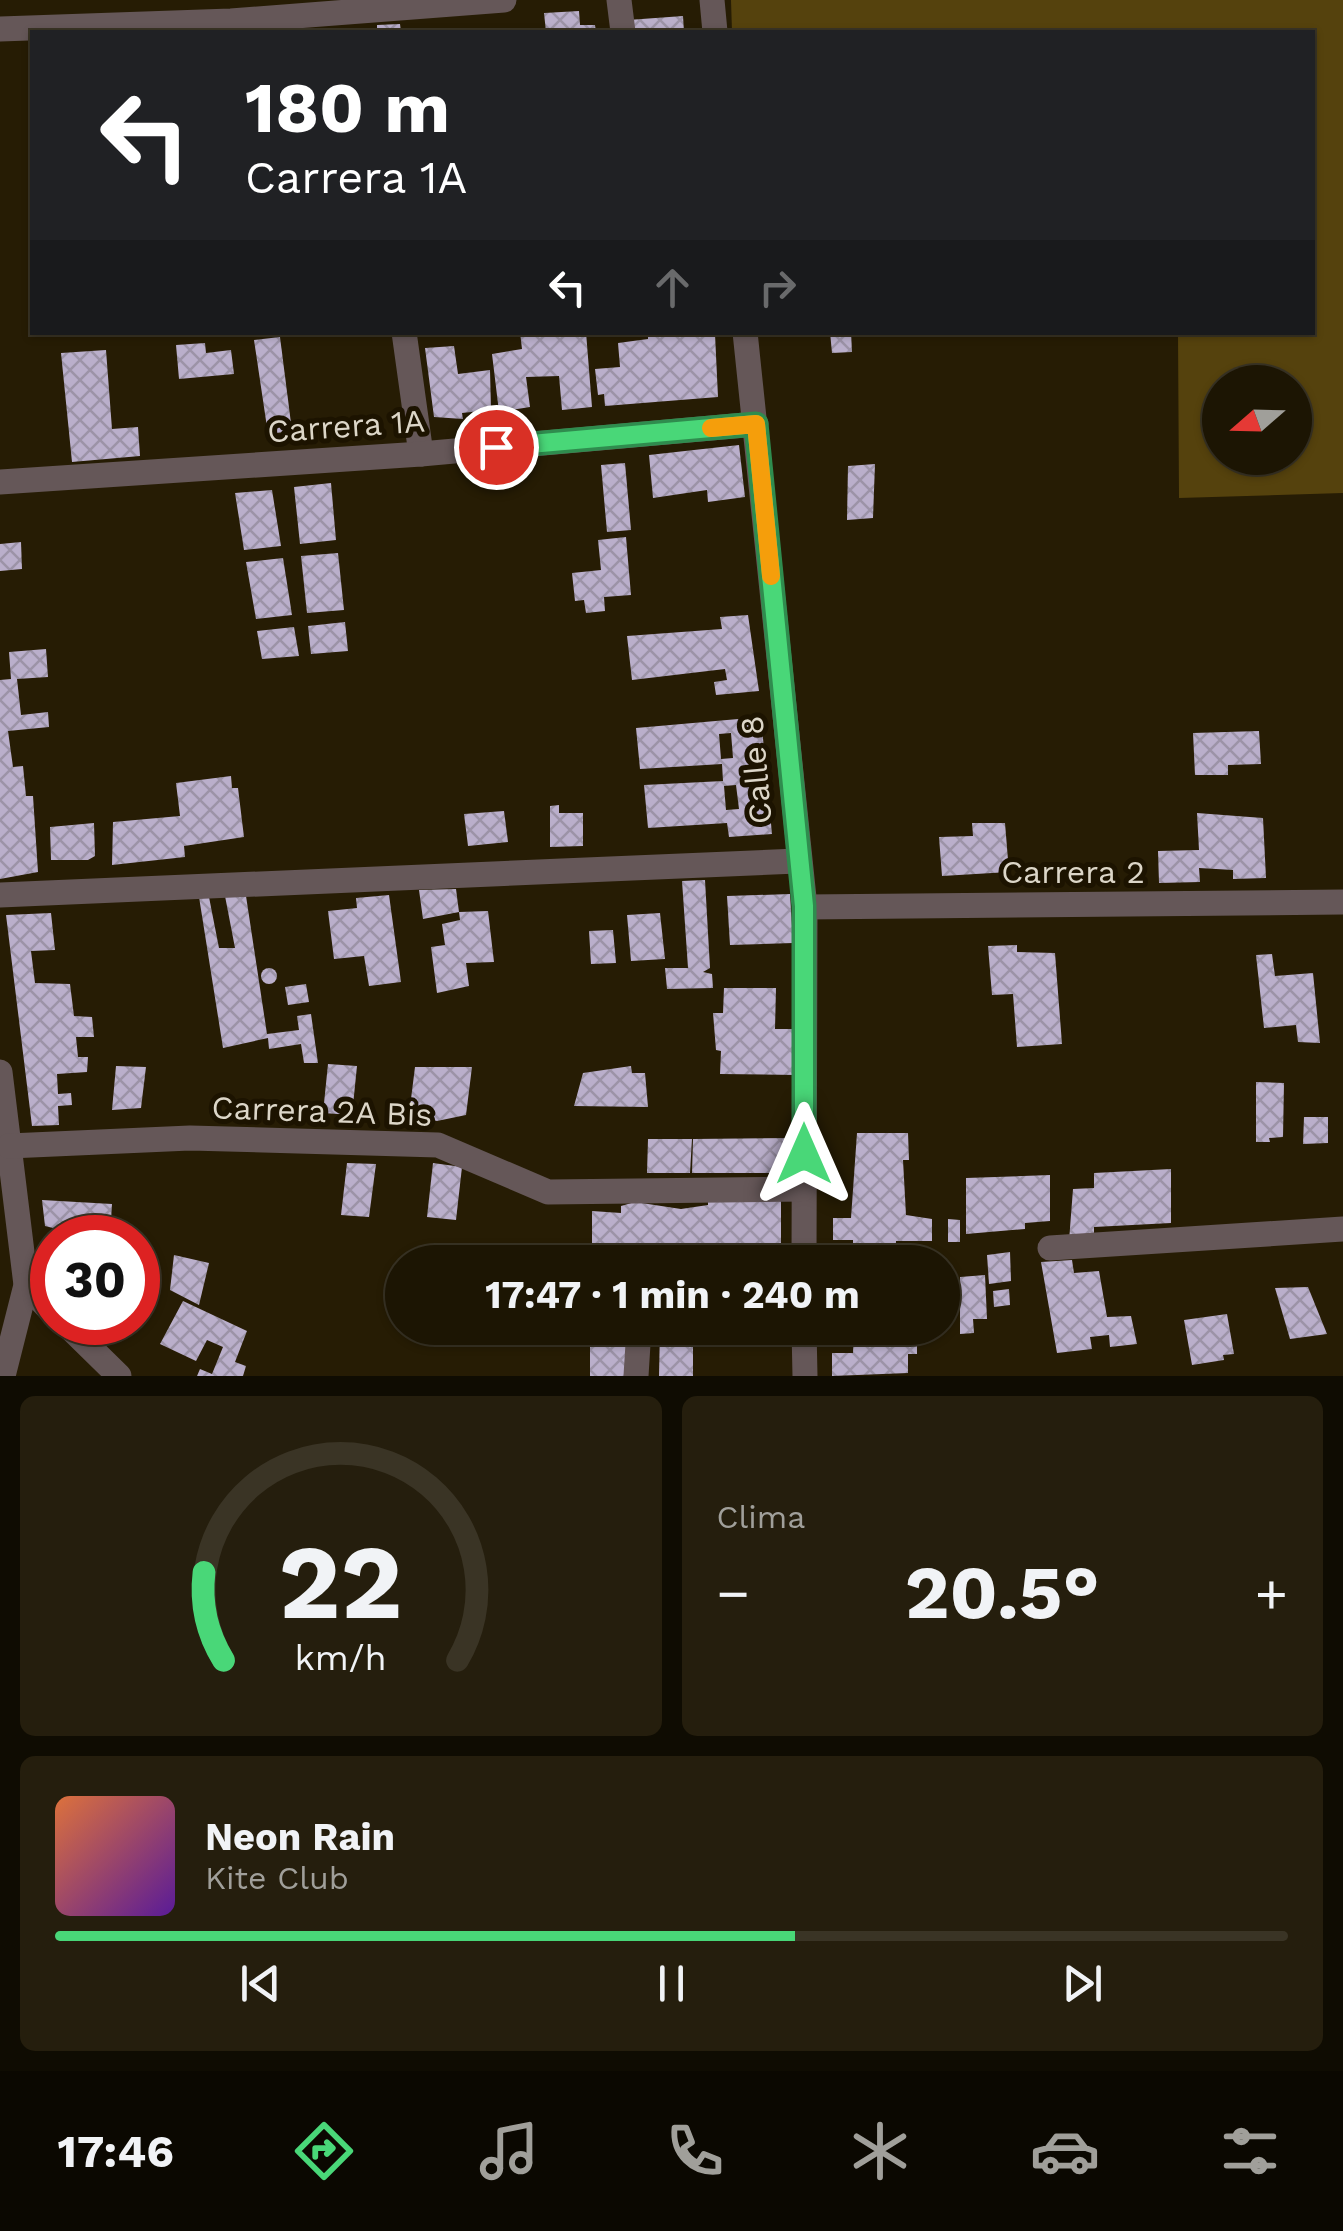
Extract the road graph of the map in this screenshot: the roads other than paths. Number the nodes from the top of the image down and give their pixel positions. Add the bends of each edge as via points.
1 (504, 0) edge
2 (619, 0) edge
3 (712, 0) edge
4 (0, 28) edge
5 (623, 30) edge
6 (714, 30) edge
7 (404, 335) edge
8 (745, 335) edge
9 (756, 424) junction
10 (421, 454) junction
11 (0, 482) edge
12 (797, 862) junction
13 (0, 895) edge
14 (1343, 902) edge
15 (804, 906) junction
16 (0, 1072) edge
17 (9, 1146) junction
18 (803, 1189) junction
19 (1343, 1229) edge
20 (804, 1245) edge
21 (1050, 1248) dead end
22 (26, 1285) junction
23 (30, 1289) edge
24 (87, 1345) edge
25 (638, 1345) edge
26 (804, 1345) edge
27 (3, 1376) edge
28 (119, 1376) edge
29 (636, 1376) edge
30 (805, 1376) edge

1 - 4 street via 231,21
2 - 5 street
3 - 6 street
7 - 10 street
8 - 9 street, Calle 8
9 - 10 street, Carrera 1A
9 - 12 street, Calle 8
10 - 11 street, Carrera 1A
12 - 13 street
12 - 15 street, Calle 8
14 - 15 street, Carrera 2
15 - 18 street, Calle 8
16 - 17 street
17 - 18 street, Carrera 2A Bis via 190,1138 438,1145 548,1192
17 - 22 street
18 - 20 street, Calle 8
19 - 21 street
22 - 23 street
22 - 27 street
24 - 28 street
25 - 29 street
26 - 30 street

